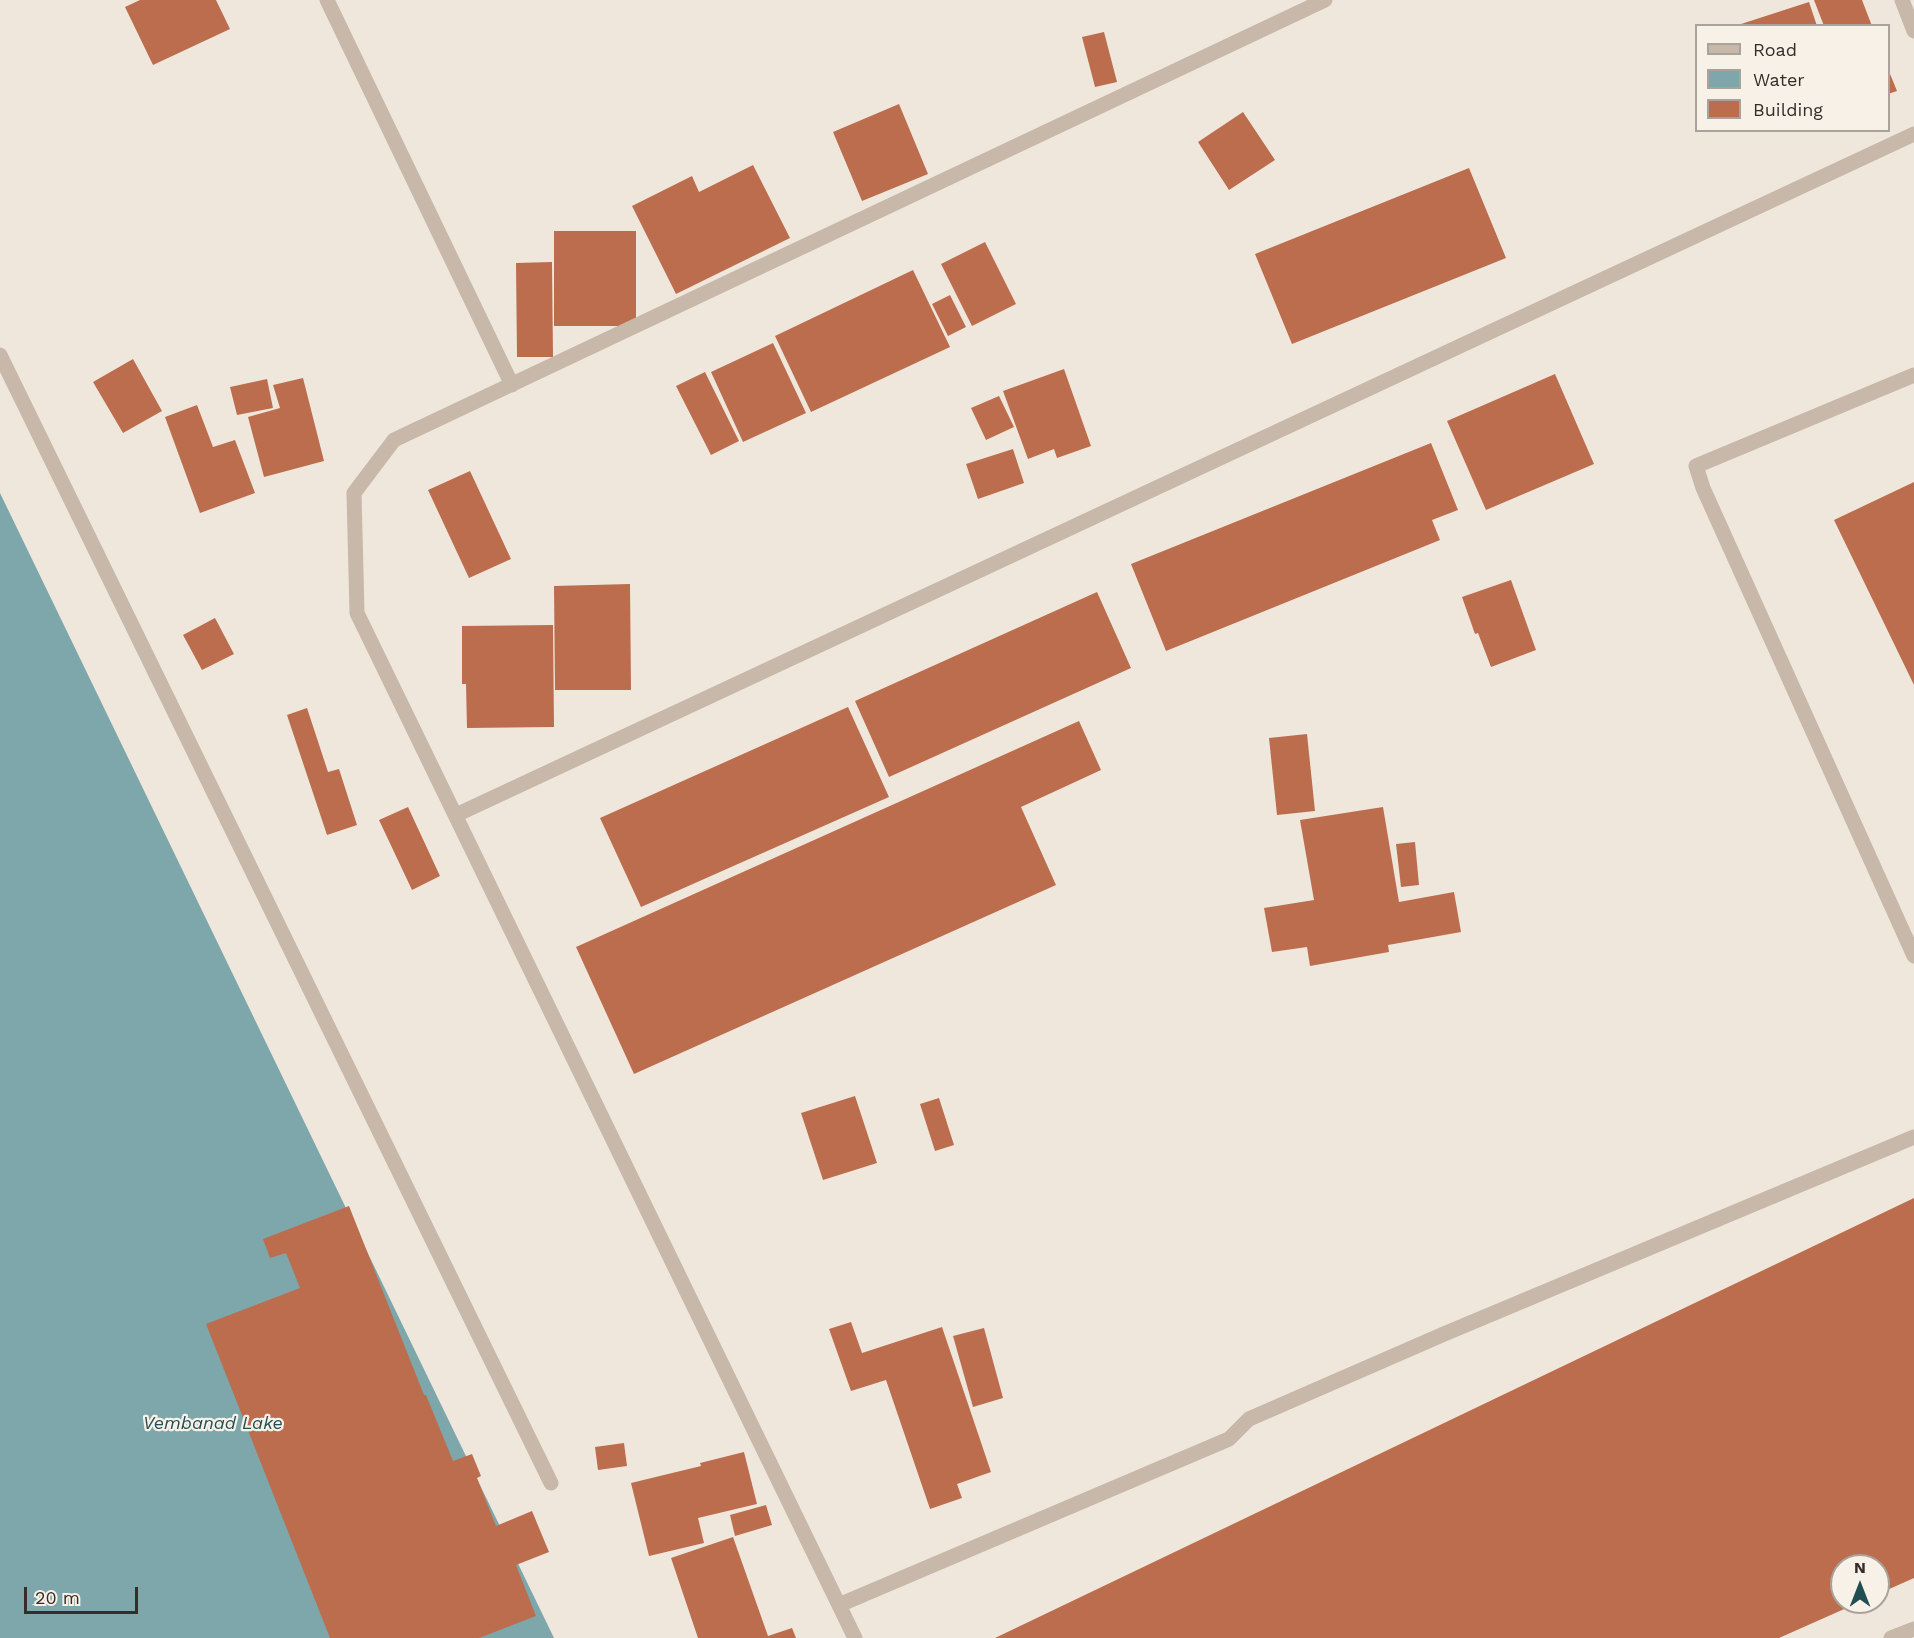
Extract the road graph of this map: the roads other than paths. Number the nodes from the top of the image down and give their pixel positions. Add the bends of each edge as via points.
1 (327, 0) edge
2 (1325, 0) edge
3 (1902, 0) edge
4 (1914, 31) edge
5 (1914, 134) edge
6 (0, 355) edge
7 (1914, 375) edge
8 (512, 385) junction
9 (456, 815) junction
10 (1914, 956) edge
11 (1914, 1137) edge
12 (551, 1483) dead end
13 (839, 1605) junction
14 (1914, 1629) edge
15 (855, 1638) edge
16 (1891, 1638) edge

1 - 8 lane
2 - 8 lane
3 - 4 lane
5 - 9 lane
6 - 12 lane
7 - 10 lane via 1696,466 1702,488
8 - 9 lane via 394,440 354,493 357,613
9 - 13 lane
11 - 13 lane via 1444,1334 1249,1419 1229,1439
13 - 15 lane
14 - 16 lane

